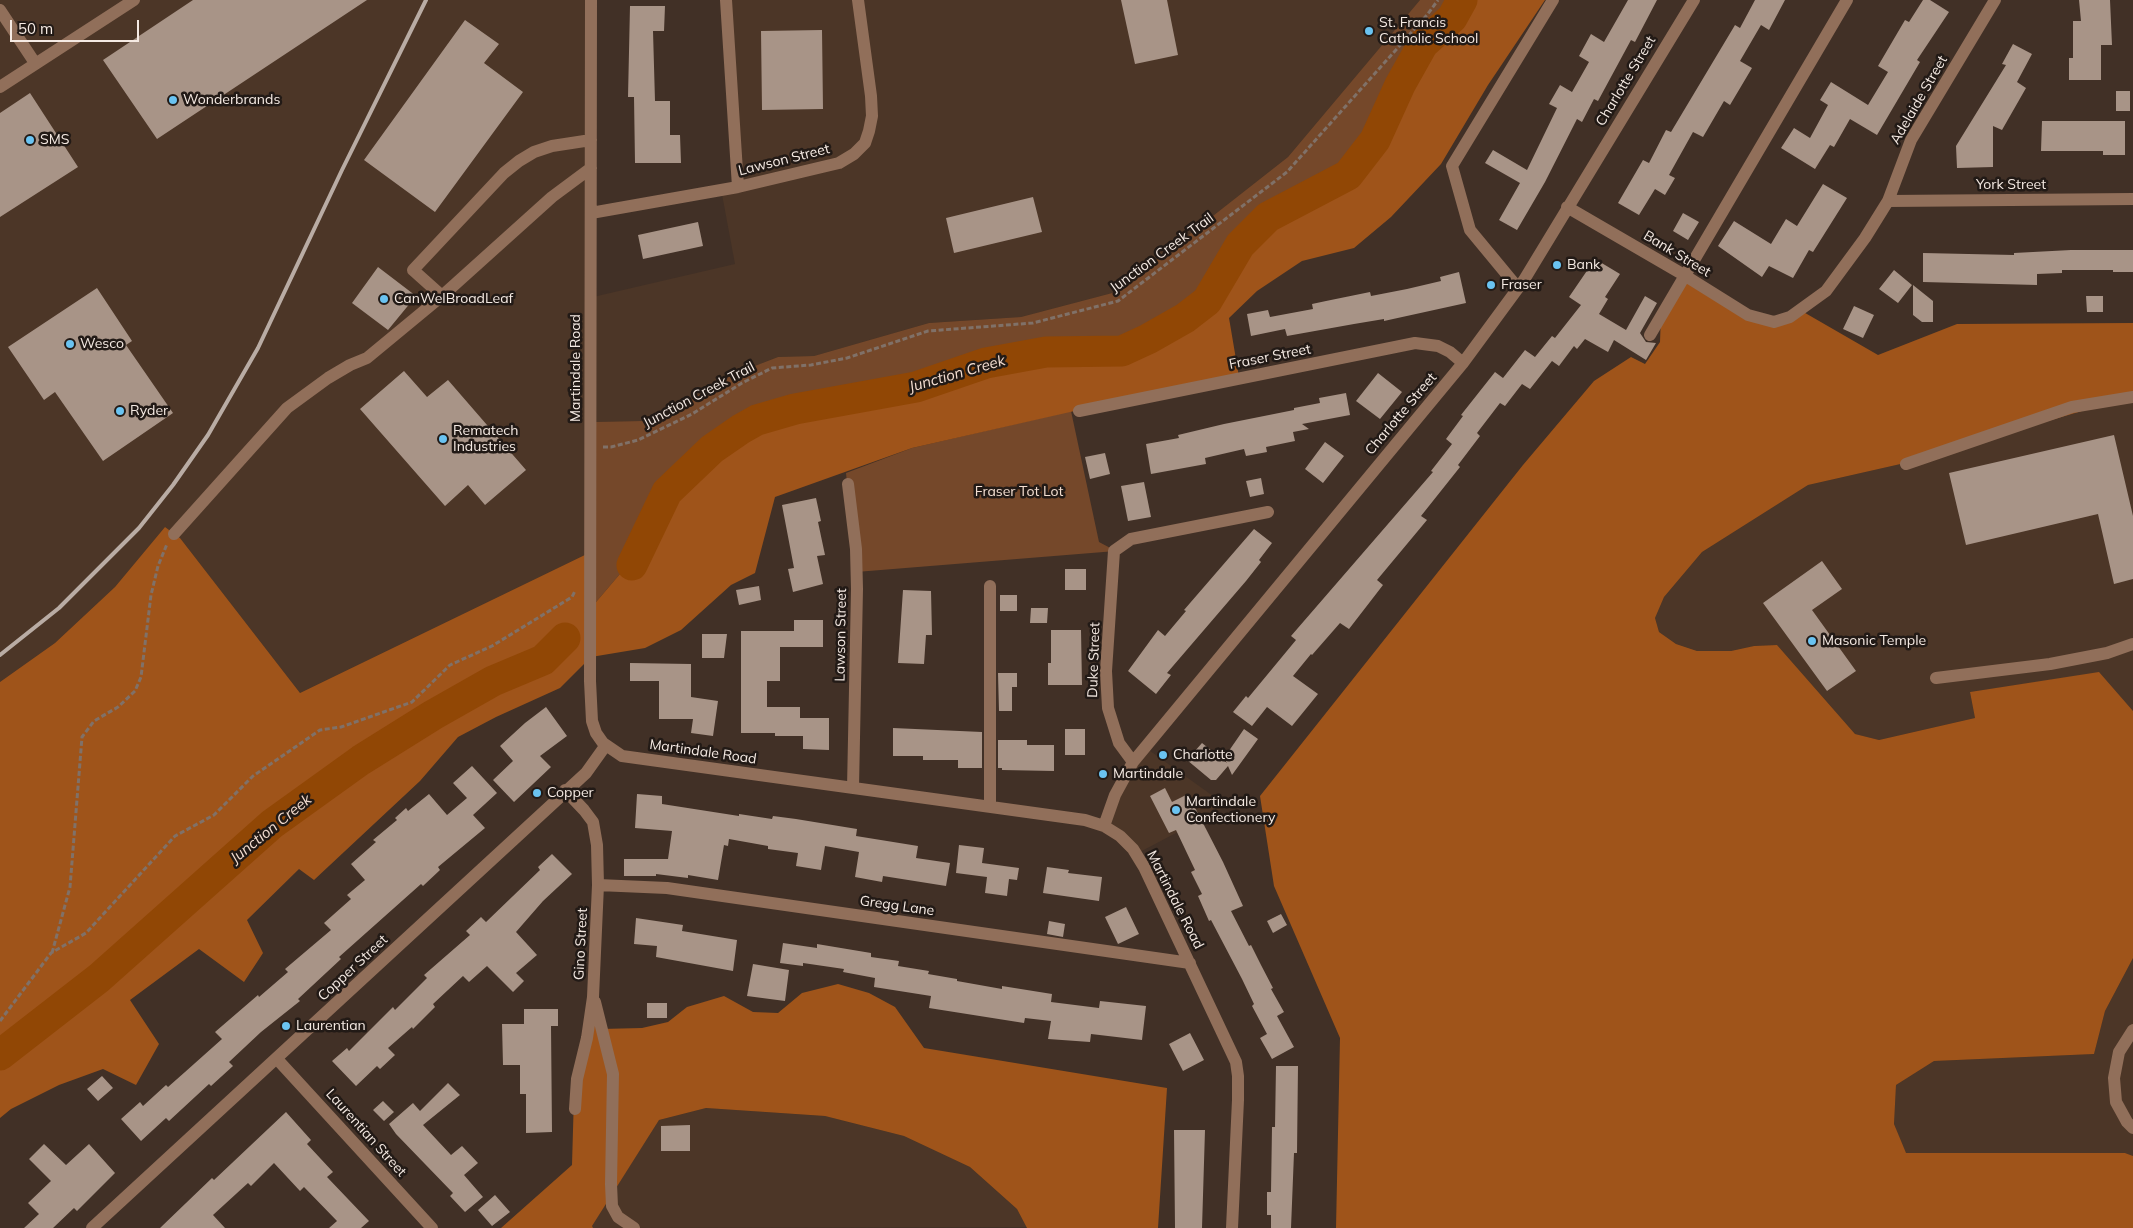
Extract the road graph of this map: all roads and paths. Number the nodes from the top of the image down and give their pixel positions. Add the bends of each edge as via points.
1 (134, 0) edge
2 (591, 0) edge
3 (726, 0) edge
4 (858, 0) edge
5 (1438, 0) edge
6 (1552, 0) edge
7 (1694, 0) edge
8 (1847, 0) edge
9 (1995, 0) edge
10 (0, 10) edge
11 (35, 63) junction
12 (0, 87) edge
13 (591, 140) junction
14 (591, 168) junction
15 (738, 187) junction
16 (2133, 199) edge
17 (1888, 201) junction
18 (1567, 207) junction
19 (591, 213) junction
20 (1684, 275) junction
21 (1518, 288) junction
22 (442, 296) junction
23 (1774, 322) joint
24 (1650, 335) dead end
25 (1463, 363) junction
26 (2133, 397) edge
27 (1079, 411) dead end
28 (590, 447) junction
29 (1906, 464) dead end
30 (848, 484) dead end
31 (1268, 512) dead end
32 (174, 534) joint
33 (990, 586) dead end
34 (576, 588) dead end
35 (2133, 644) edge
36 (1936, 678) dead end
37 (606, 745) junction
38 (1133, 762) junction
39 (853, 788) junction
40 (565, 790) junction
41 (990, 807) junction
42 (1104, 826) junction
43 (598, 885) junction
44 (51, 954) junction
45 (1190, 963) junction
46 (594, 997) junction
47 (0, 1021) edge
48 (2133, 1030) edge
49 (277, 1059) junction
50 (575, 1108) dead end
51 (2133, 1128) edge
52 (92, 1228) edge
53 (432, 1228) edge
54 (634, 1228) edge
55 (1232, 1228) edge

1 - 11 street
2 - 13 street, Martindale Road
3 - 15 street
4 - 15 street, Lawson Street via 872,116 865,144 839,163
5 - 28 path, Junction Creek Trail via 1287,172 1118,301 1033,323 928,331 847,358 772,368 692,414 638,440 611,447
6 - 21 street via 1452,166 1470,230
7 - 18 street, Charlotte Street
8 - 20 street
9 - 17 street, Adelaide Street via 1911,140
10 - 11 street
11 - 12 street
13 - 14 street, Martindale Road
13 - 22 street via 534,152 504,174 413,270
14 - 19 street, Martindale Road
14 - 22 street via 552,197
15 - 19 street, Lawson Street
16 - 17 street, York Street
17 - 23 street, Adelaide Street via 1826,290 1800,311
18 - 20 street, Bank Street
18 - 21 street, Charlotte Street
19 - 28 street, Martindale Road
20 - 23 street, Bank Street via 1748,315
20 - 24 street
21 - 25 street, Charlotte Street
22 - 32 street via 367,358 328,378 287,408
25 - 27 street, Fraser Street via 1438,346 1415,343
25 - 38 street, Charlotte Street
26 - 29 street via 2072,407
28 - 37 street, Martindale Road via 590,702 596,733
30 - 39 street, Lawson Street via 857,589
31 - 38 street, Duke Street via 1131,539 1114,551 1106,671 1108,708 1119,743
32 - 44 path via 158,566 151,595 141,677 135,691 118,707 94,721 82,738 70,886
33 - 41 street
34 - 44 path via 572,597 492,646 450,665 412,702 341,727 320,730 253,776 214,815 175,836 86,933
35 - 36 street via 2107,653 2050,664
37 - 39 street, Martindale Road via 622,756
37 - 40 street, Copper Street via 586,773
38 - 42 street, Charlotte Street via 1115,795
39 - 41 street, Martindale Road
40 - 43 street, Gino Street via 593,822
40 - 49 street, Copper Street
41 - 42 street, Martindale Road via 1086,820
42 - 45 street, Martindale Road via 1120,836 1144,867
43 - 45 street, Gregg Lane via 667,888
43 - 46 street, Gino Street
44 - 47 path
45 - 55 street, Martindale Road via 1230,1046 1238,1076
46 - 50 street, Gino Street via 577,1079
46 - 54 street via 613,1074 612,1206 618,1217
48 - 51 street via 2119,1052 2114,1078 2116,1102
49 - 52 street, Copper Street
49 - 53 street, Laurentian Street

